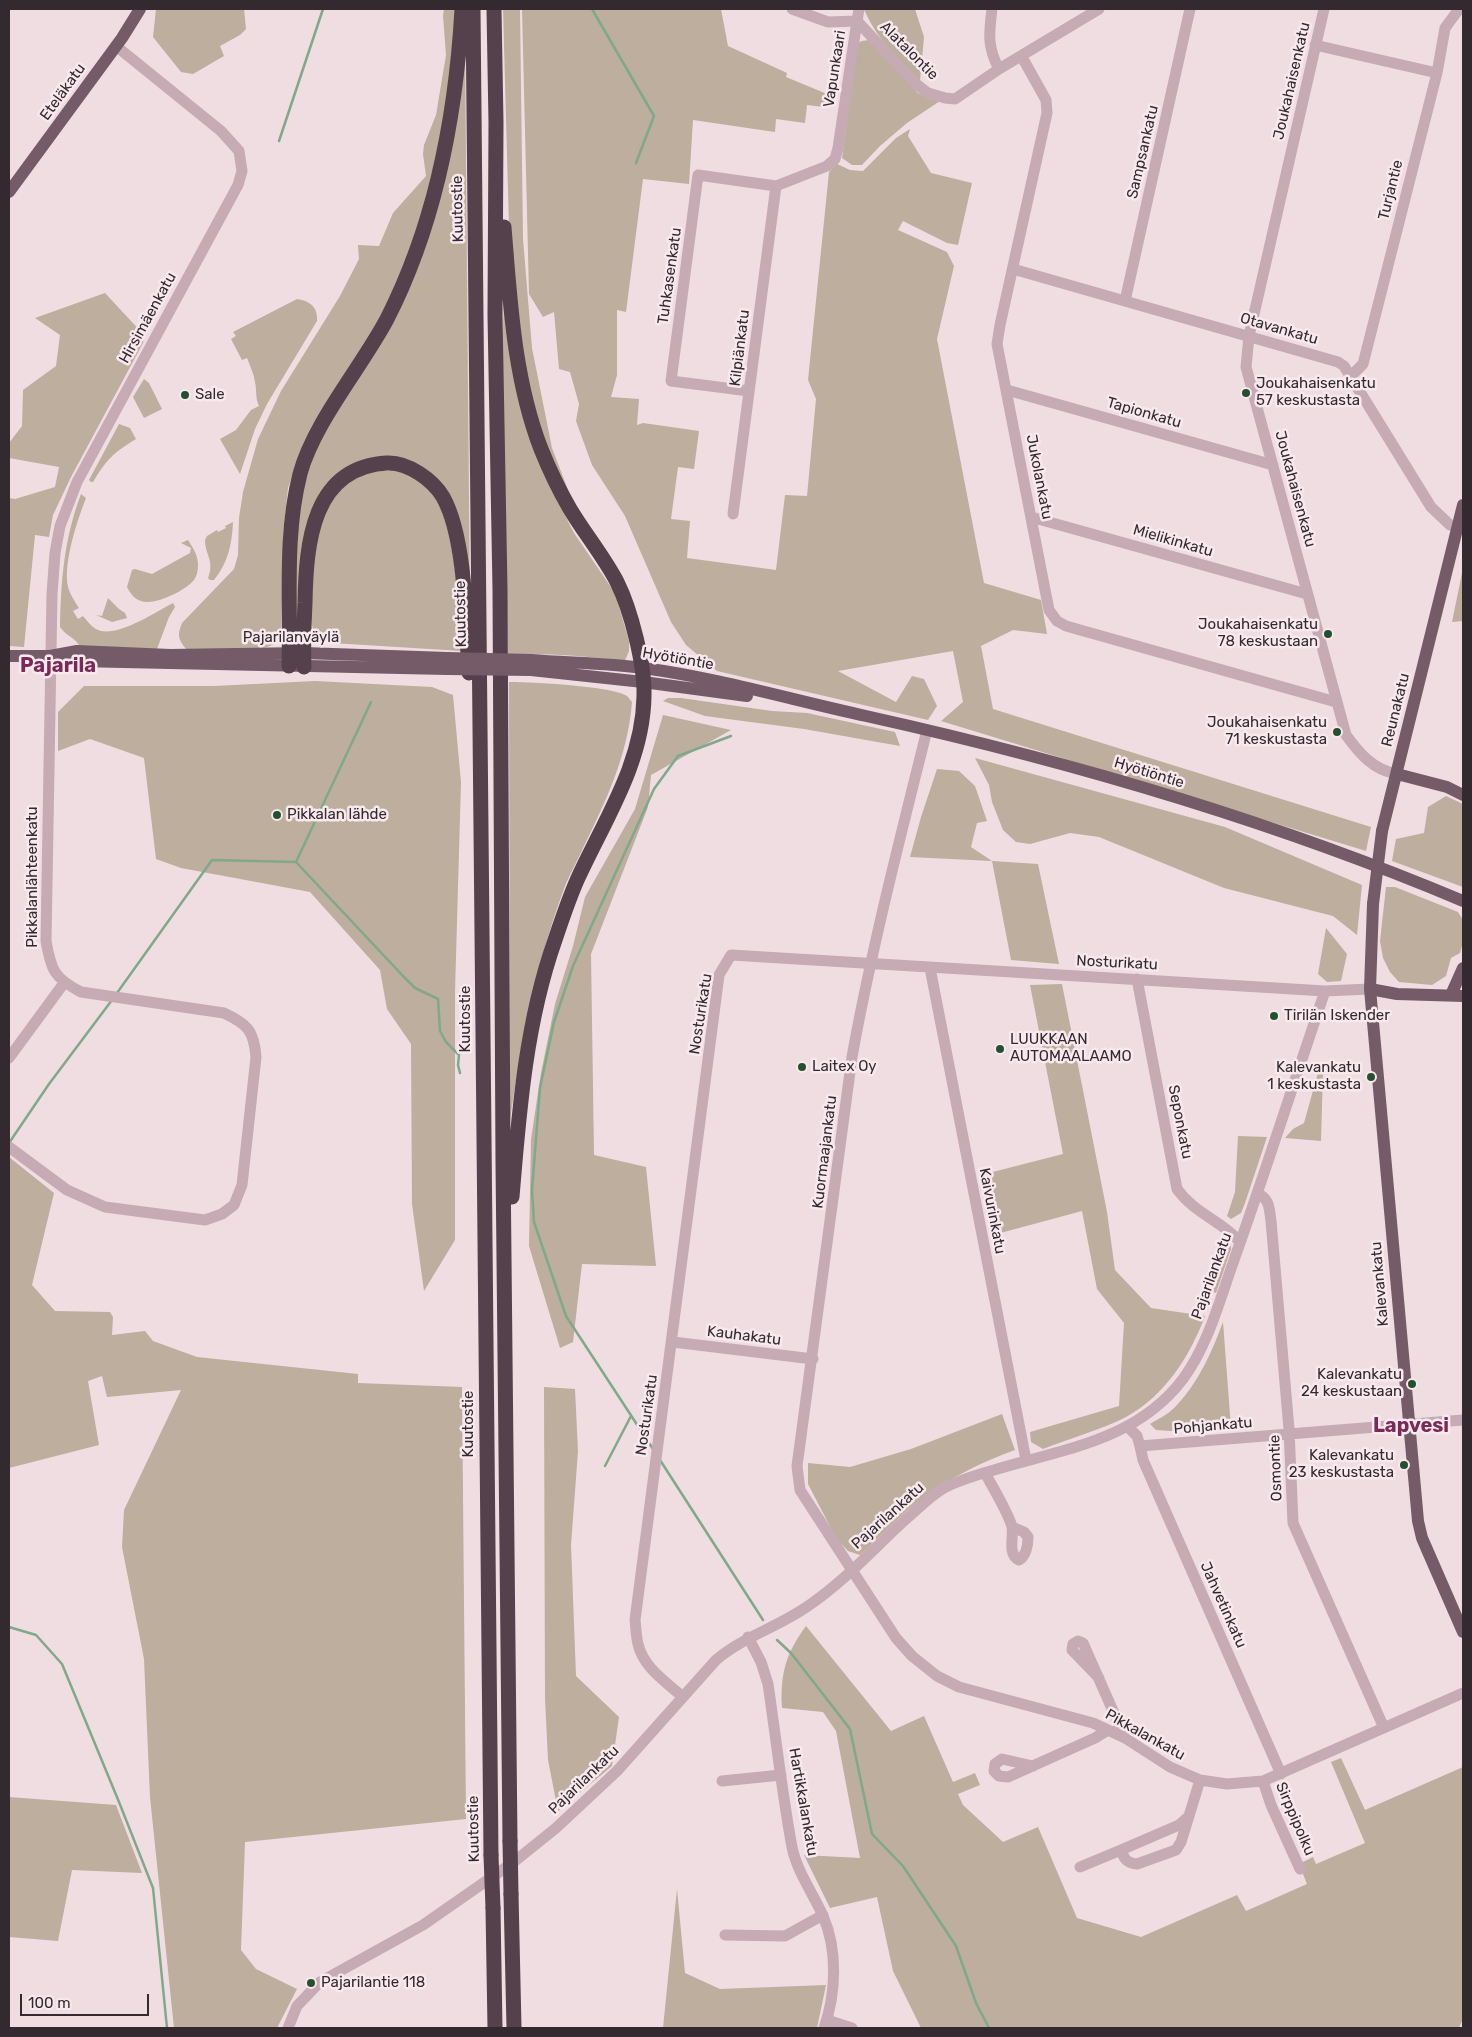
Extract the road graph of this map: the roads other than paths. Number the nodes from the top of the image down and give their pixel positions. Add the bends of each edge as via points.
1 (462, 9) edge
2 (473, 9) edge
3 (494, 9) edge
4 (792, 9) edge
5 (858, 9) edge
6 (992, 9) edge
7 (1099, 9) edge
8 (1190, 9) edge
9 (1324, 9) edge
10 (1459, 9) edge
11 (138, 10) edge
12 (857, 22) junction
13 (1315, 45) junction
14 (116, 46) junction
15 (1022, 57) junction
16 (999, 69) junction
17 (1437, 72) junction
18 (496, 123) junction
19 (776, 186) junction
20 (9, 192) edge
21 (1013, 269) junction
22 (1125, 301) junction
23 (1249, 336) junction
24 (1350, 377) junction
25 (1007, 390) junction
26 (750, 391) junction
27 (1273, 465) junction
28 (1463, 505) edge
29 (733, 514) dead end
30 (1031, 517) junction
31 (1458, 527) junction
32 (1307, 594) junction
33 (9, 656) edge
34 (50, 656) junction
35 (296, 660) junction
36 (531, 665) joint
37 (642, 675) junction
38 (1336, 702) junction
39 (927, 730) junction
40 (1397, 774) junction
41 (1463, 795) edge
42 (1463, 901) edge
43 (1371, 924) joint
44 (872, 962) junction
45 (930, 968) junction
46 (1463, 968) edge
47 (1137, 979) junction
48 (64, 983) junction
49 (1370, 989) junction
50 (1325, 991) junction
51 (1457, 996) edge
52 (483, 1046) junction
53 (9, 1058) edge
54 (9, 1147) edge
55 (1257, 1193) junction
56 (1240, 1242) junction
57 (672, 1342) junction
58 (812, 1359) junction
59 (1463, 1420) edge
60 (1409, 1424) junction
61 (506, 1426) junction
62 (1127, 1426) junction
63 (1290, 1435) junction
64 (1140, 1446) junction
65 (1026, 1460) junction
66 (985, 1472) junction
67 (1012, 1527) dead end
68 (852, 1569) junction
69 (1463, 1632) edge
70 (748, 1637) junction
71 (1099, 1678) dead end
72 (1463, 1693) edge
73 (683, 1697) junction
74 (1384, 1728) junction
75 (1108, 1730) junction
76 (1125, 1738) junction
77 (1033, 1766) dead end
78 (1281, 1774) junction
79 (781, 1775) junction
80 (1200, 1780) junction
81 (722, 1781) dead end
82 (1263, 1781) junction
83 (1188, 1817) junction
84 (1121, 1850) junction
85 (1080, 1867) dead end
86 (1300, 1869) dead end
87 (823, 1915) junction
88 (725, 1935) dead end
89 (826, 2024) edge
90 (288, 2028) edge
91 (495, 2028) edge
92 (514, 2028) edge
93 (852, 2028) edge

1 - 35 highway via 460,53 445,152 420,243 386,319 317,434 301,473 291,537
2 - 52 highway, Kuutostie
3 - 18 highway
4 - 12 street, Vapunkaari via 828,22
5 - 12 street, Alatalontie
6 - 16 street via 988,38 992,57
7 - 15 street
8 - 22 street, Sampsankatu
9 - 13 street, Joukahaisenkatu
10 - 17 street, Turjantie via 1445,28
11 - 14 main road, Eteläkatu
12 - 16 street, Alatalontie via 928,93 955,99
12 - 19 street, Vapunkaari via 834,159 827,166
13 - 17 street
13 - 23 street, Joukahaisenkatu
14 - 20 main road, Eteläkatu
14 - 34 street, Hirsimäenkatu via 222,131 239,151 242,171 238,185 77,482 60,526 55,553
15 - 16 street
15 - 21 street, Jukolankatu via 1046,100 1047,113
17 - 24 street, Turjantie via 1363,364
18 - 37 highway via 514,336 531,419 569,508 617,583 634,634
18 - 61 highway
19 - 26 street, Kilpiänkatu
19 - 26 street, Tuhkasenkatu via 698,175 671,381
21 - 22 street, Otavankatu
21 - 25 street, Jukolankatu via 997,344
22 - 23 street, Otavankatu
23 - 24 street, Otavankatu via 1338,362
23 - 27 street, Joukahaisenkatu via 1246,367
24 - 31 street, Otavankatu via 1431,507 1450,525
25 - 27 street, Tapionkatu
25 - 30 street, Jukolankatu
26 - 29 street, Kilpiänkatu
27 - 32 street, Joukahaisenkatu
28 - 31 main road, Reunakatu
30 - 32 street, Mielikinkatu
30 - 38 street, Jukolankatu via 1049,610 1057,621
31 - 40 main road, Reunakatu
32 - 38 street, Joukahaisenkatu
33 - 34 main road, Pajarilanväylä
34 - 35 main road, Pajarilanväylä via 77,651
34 - 48 street, Pikkalanlähteenkatu via 46,941 49,958
35 - 36 main road, Pajarilanväylä, bridge
35 - 52 highway via 308,546 319,510 329,492 352,472 370,464 390,463 428,479 444,499 455,530 462,569 470,680
36 - 37 main road, Hyötiöntie
37 - 39 main road, Hyötiöntie via 817,705
37 - 61 highway via 644,697 635,754 627,778 577,880 554,943 528,1046 509,1233
38 - 40 street, Joukahaisenkatu via 1346,735 1356,750 1379,769
39 - 42 main road, Hyötiöntie via 1085,770 1212,809 1395,872
39 - 44 street, Kuormaajankatu
40 - 41 main road via 1447,787
40 - 43 main road, Reunakatu, bridge via 1382,830
43 - 49 main road, Kalevankatu
44 - 45 street, Nosturikatu
44 - 57 street, Nosturikatu via 731,955 719,975
44 - 58 street, Kuormaajankatu via 852,1057
45 - 47 street, Nosturikatu
45 - 65 street, Kaivurinkatu
46 - 51 main road
47 - 50 street, Nosturikatu
47 - 56 street, Seponkatu via 1177,1189 1194,1208
48 - 53 street
48 - 54 street via 81,992 224,1013 243,1022 255,1040 256,1057 242,1185 234,1205 205,1220 105,1207 67,1190
49 - 50 street, Nosturikatu
49 - 51 main road via 1397,994
49 - 60 main road, Kalevankatu
50 - 55 street, Pajarilankatu
52 - 91 highway, Kuutostie, bridge
55 - 56 street, Pajarilankatu
55 - 63 street, Osmontie via 1269,1203
56 - 62 street, Pajarilankatu via 1198,1353 1165,1398
57 - 58 street, Kauhakatu
57 - 73 street, Nosturikatu via 635,1620 638,1645 644,1658 653,1672
58 - 68 street, Kuormaajankatu via 797,1466 800,1490
59 - 60 street, Pohjankatu
60 - 63 street, Pohjankatu
60 - 69 main road, Kalevankatu via 1422,1538
61 - 92 highway, bridge
62 - 64 street via 1137,1436
62 - 65 street, Pajarilankatu via 1080,1447
63 - 64 street, Pohjankatu
63 - 74 street, Osmontie via 1293,1523
64 - 78 street, Jahvetinkatu via 1146,1469
65 - 66 street, Pajarilankatu
66 - 67 street
66 - 68 street, Pajarilankatu via 941,1490
68 - 70 street, Pajarilankatu via 807,1607
68 - 75 street, Pikkalankatu via 896,1638 937,1676 959,1686
70 - 73 street, Pajarilankatu via 716,1660
70 - 79 street, Hartikkalankatu via 768,1684
71 - 76 street
72 - 74 street, Pikkalankatu
73 - 90 street, Pajarilankatu via 590,1797 515,1861 422,1925 320,1982 297,2006
74 - 78 street, Pikkalankatu
75 - 76 street, Pikkalankatu
75 - 77 street
76 - 80 street, Pikkalankatu via 1170,1767
78 - 82 street, Pikkalankatu
79 - 81 street
79 - 87 street, Hartikkalankatu via 792,1849
80 - 82 street, Pikkalankatu via 1227,1784
80 - 83 street
82 - 86 street, Sirppipolku
83 - 84 street via 1179,1825
83 - 84 street via 1176,1850 1137,1864 1126,1861
84 - 85 street
87 - 88 street via 785,1936
87 - 89 street, Hartikkalankatu via 830,1932 833,1960 832,2001
89 - 93 street

